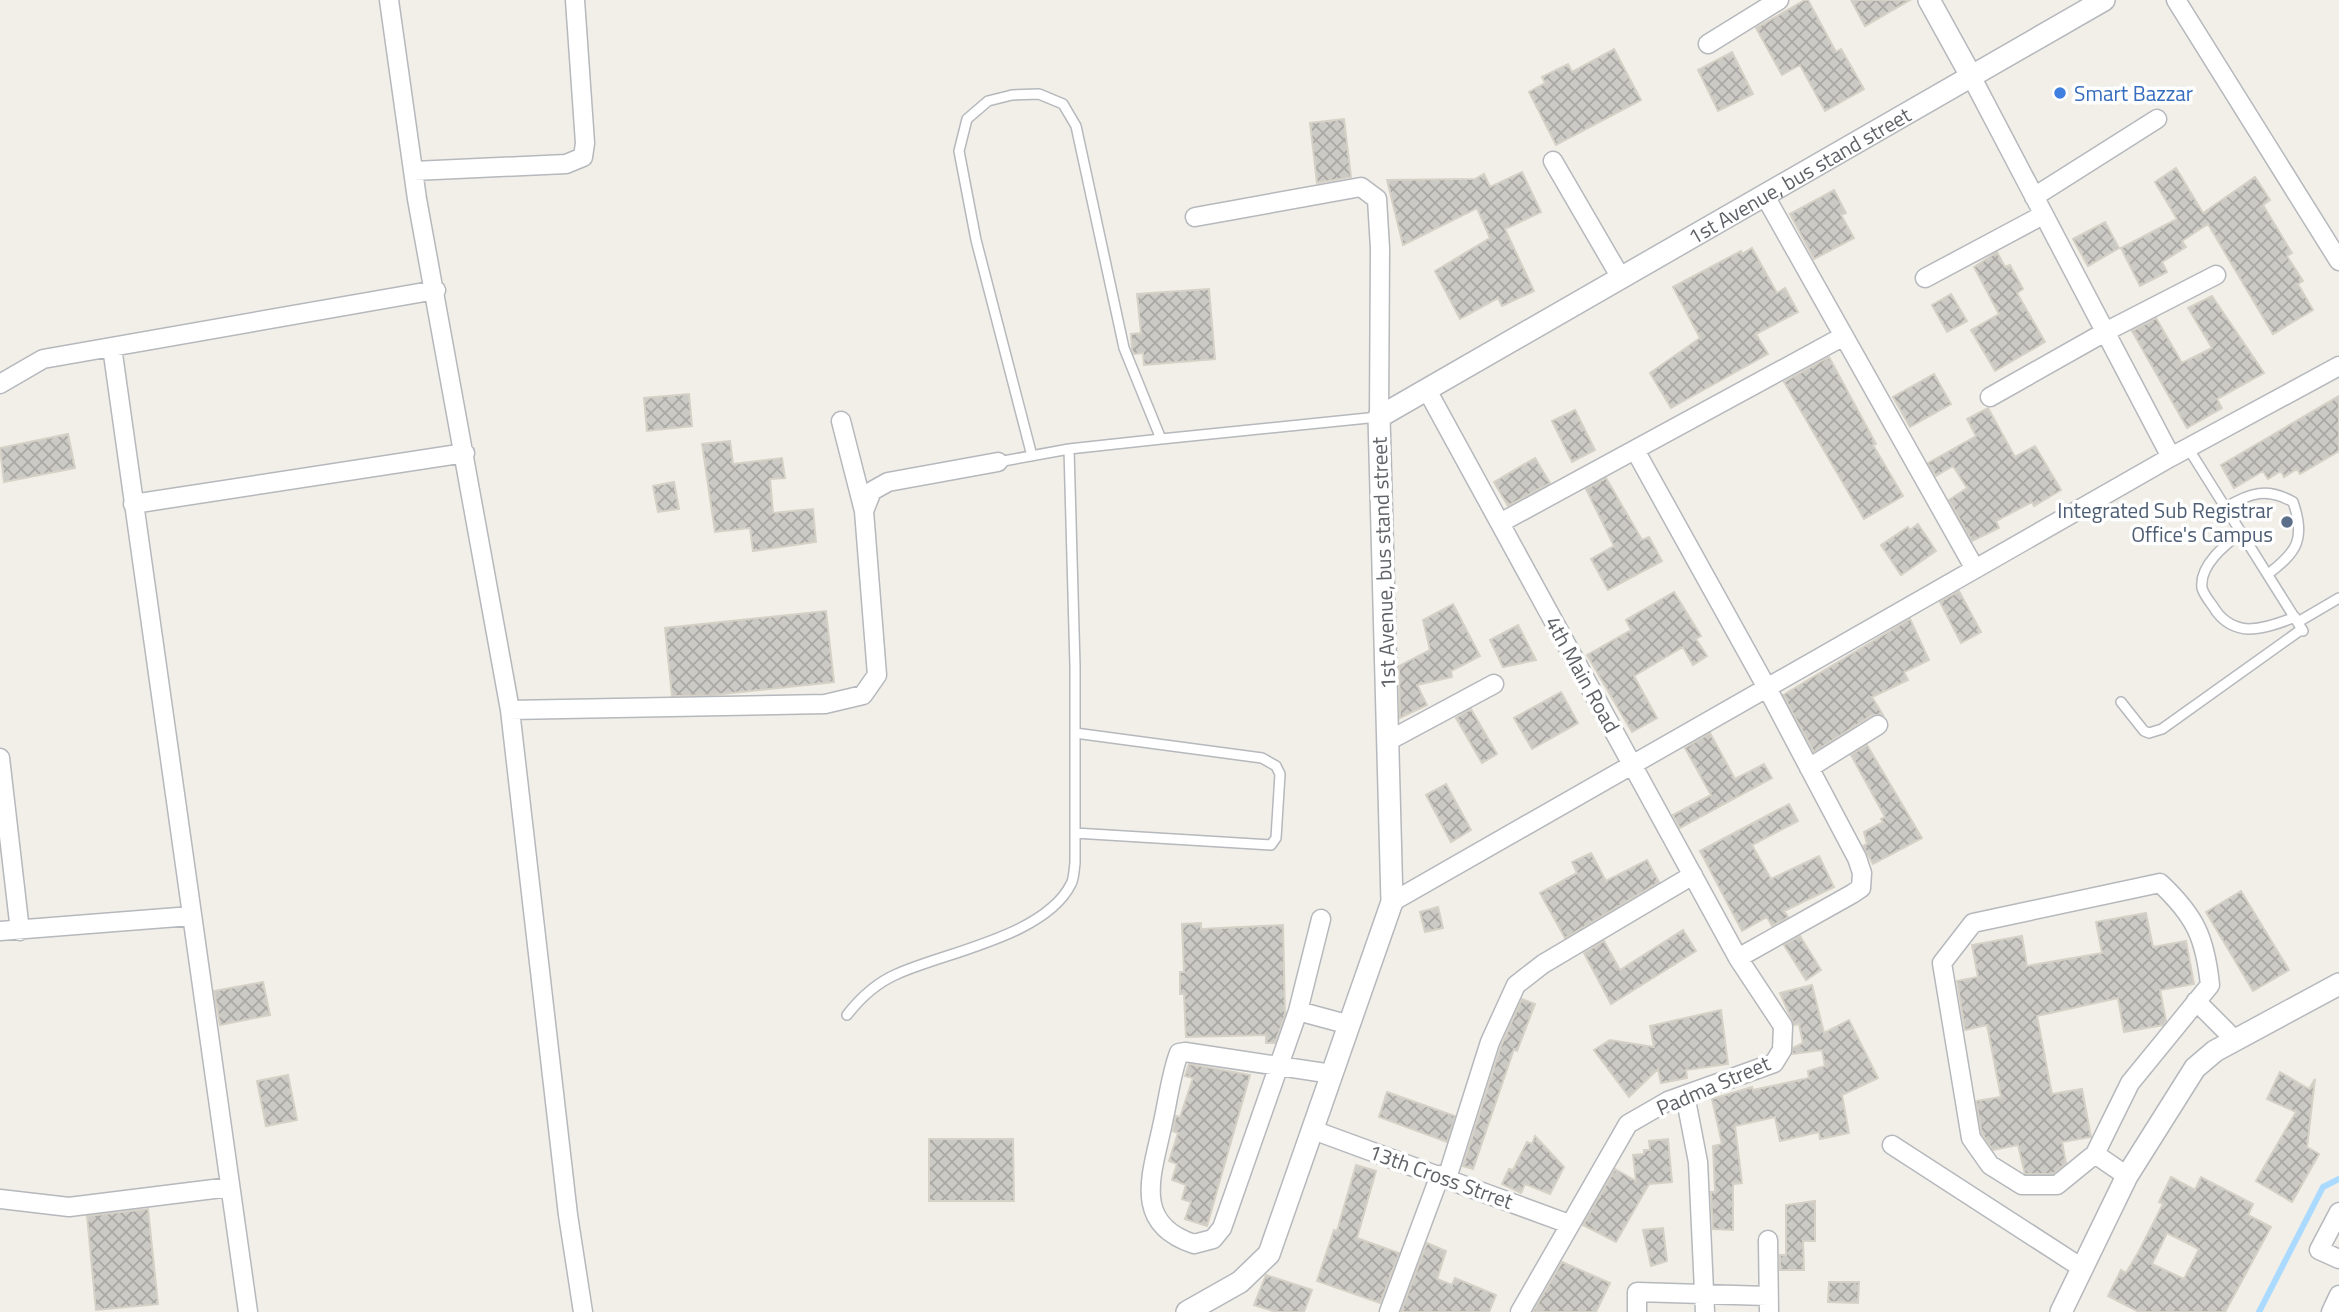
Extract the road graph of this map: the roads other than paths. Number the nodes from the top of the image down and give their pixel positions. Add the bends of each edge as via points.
1 (389, 0) edge
2 (575, 0) edge
3 (1779, 0) edge
4 (1928, 0) edge
5 (2104, 0) edge
6 (2176, 0) edge
7 (1708, 44) dead end
8 (1972, 76) junction
9 (2157, 119) dead end
10 (1553, 161) dead end
11 (414, 171) junction
12 (1765, 196) junction
13 (2034, 197) junction
14 (2043, 215) junction
15 (1195, 217) dead end
16 (2339, 261) edge
17 (2216, 275) dead end
18 (1621, 278) junction
19 (1925, 278) dead end
20 (436, 290) junction
21 (2105, 332) junction
22 (1844, 335) junction
23 (111, 347) junction
24 (2339, 366) edge
25 (0, 384) edge
26 (1427, 390) junction
27 (1990, 397) dead end
28 (1379, 417) junction
29 (841, 421) dead end
30 (1161, 439) junction
31 (2188, 448) junction
32 (1069, 449) junction
33 (1635, 450) junction
34 (465, 453) junction
35 (1032, 456) junction
36 (2171, 457) junction
37 (998, 462) joint
38 (133, 504) junction
39 (2226, 507) junction
40 (864, 511) junction
41 (1500, 523) junction
42 (2242, 532) junction
43 (1975, 569) junction
44 (2268, 574) junction
45 (2339, 598) edge
46 (2300, 625) junction
47 (1494, 684) dead end
48 (1767, 688) junction
49 (2121, 702) dead end
50 (510, 710) junction
51 (1878, 725) dead end
52 (1075, 733) junction
53 (1388, 741) junction
54 (0, 758) edge
55 (1632, 765) junction
56 (1809, 768) junction
57 (1075, 833) junction
58 (1693, 875) junction
59 (1392, 902) junction
60 (191, 916) junction
61 (1321, 919) dead end
62 (0, 931) edge
63 (20, 931) junction
64 (1738, 958) junction
65 (2339, 984) edge
66 (2196, 1001) junction
67 (1298, 1011) junction
68 (847, 1015) dead end
69 (1350, 1025) junction
70 (2235, 1040) junction
71 (1281, 1065) junction
72 (1332, 1074) junction
73 (1685, 1095) junction
74 (1312, 1130) junction
75 (1892, 1145) dead end
76 (2095, 1154) junction
77 (1444, 1177) junction
78 (2127, 1177) junction
79 (230, 1187) junction
80 (0, 1199) edge
81 (2339, 1212) edge
82 (1569, 1224) junction
83 (1768, 1240) dead end
84 (2339, 1259) edge
85 (2082, 1268) junction
86 (2339, 1295) edge
87 (1704, 1303) edge
88 (1768, 1304) edge
89 (248, 1312) edge
90 (583, 1312) edge
91 (1187, 1312) edge
92 (1389, 1312) edge
93 (1520, 1312) edge
94 (1637, 1312) edge
95 (2061, 1312) edge
96 (2331, 1312) edge

1 - 11 street
2 - 11 street via 583,158 566,164
3 - 7 street
4 - 8 street
5 - 8 street, 1st Avenue, bus stand street
6 - 16 street
8 - 12 street, 1st Avenue, bus stand street
8 - 13 street
9 - 13 street
10 - 18 street
11 - 20 street
12 - 18 street, 1st Avenue, bus stand street
12 - 22 street
13 - 14 street
14 - 19 street
14 - 21 street
15 - 28 street via 1361,187 1377,199
17 - 21 street
18 - 26 street, 1st Avenue, bus stand street
20 - 23 street
20 - 34 street
21 - 27 street
21 - 36 street
22 - 33 street
22 - 43 street
23 - 25 street via 43,359
23 - 38 street
24 - 31 street
26 - 28 street, 1st Avenue, bus stand street
26 - 41 street, 4th Main Road
28 - 30 lane
28 - 53 street, 1st Avenue, bus stand street
29 - 40 street
30 - 32 lane
30 - 35 lane via 1124,348 1076,127 1063,104 1039,94 1012,94 988,101 967,119 959,151 976,240
31 - 36 street
31 - 39 lane
32 - 35 lane
32 - 52 lane
33 - 41 street
33 - 48 street
34 - 38 street
34 - 50 street
35 - 37 lane
36 - 43 street
37 - 40 street via 888,482 872,491
38 - 60 street
39 - 42 lane
39 - 44 lane via 2262,492 2293,502 2299,528 2295,550
40 - 50 street via 877,675 863,695 825,704
41 - 55 street, 4th Main Road
42 - 44 lane
42 - 46 lane via 2215,557 2204,574 2203,591 2223,621 2234,626
43 - 48 street
44 - 46 lane
45 - 46 lane
46 - 49 lane via 2156,732 2144,731
47 - 53 street
48 - 55 street
48 - 56 street
50 - 90 street
51 - 56 street
52 - 57 lane
52 - 57 lane via 1262,758 1280,774 1276,838 1271,845
53 - 59 street, 1st Avenue, bus stand street
54 - 63 street
55 - 58 street, 4th Main Road
55 - 59 street
56 - 64 street via 1857,858 1861,888
57 - 68 lane via 1072,884 1051,910 989,940 895,974 865,993
58 - 64 street, 4th Main Road
58 - 77 street via 1543,964 1516,985 1490,1042
59 - 69 street, 1st Avenue, bus stand street
60 - 63 street
60 - 79 street
61 - 67 street
62 - 63 street
64 - 73 street, Padma Street via 1783,1026 1782,1049 1774,1063
65 - 70 street
66 - 70 street
66 - 76 street via 2130,1083
66 - 76 street via 2210,985 2207,953 2188,909 2160,883 1973,923 1941,963 1971,1138 1990,1165 2022,1185 2057,1185
67 - 69 street
67 - 71 street
69 - 72 street, 1st Avenue, bus stand street
70 - 78 street via 2195,1068
71 - 71 street via 1180,1053 1149,1189 1156,1217 1179,1239 1204,1242 1222,1228
71 - 72 street
72 - 74 street, 1st Avenue, bus stand street
73 - 82 street, Padma Street via 1628,1124
73 - 87 street via 1698,1162
74 - 77 street, 13th Cross Strret
74 - 91 street, 1st Avenue, bus stand street via 1269,1254 1240,1282
75 - 85 street
76 - 78 street
77 - 82 street, 13th Cross Strret
77 - 92 street
78 - 85 street
79 - 80 street via 69,1207
79 - 89 street
81 - 84 street via 2319,1250
82 - 93 street, Padma Street
83 - 88 street
85 - 95 street
86 - 96 street
87 - 88 street
87 - 94 street via 1637,1292

